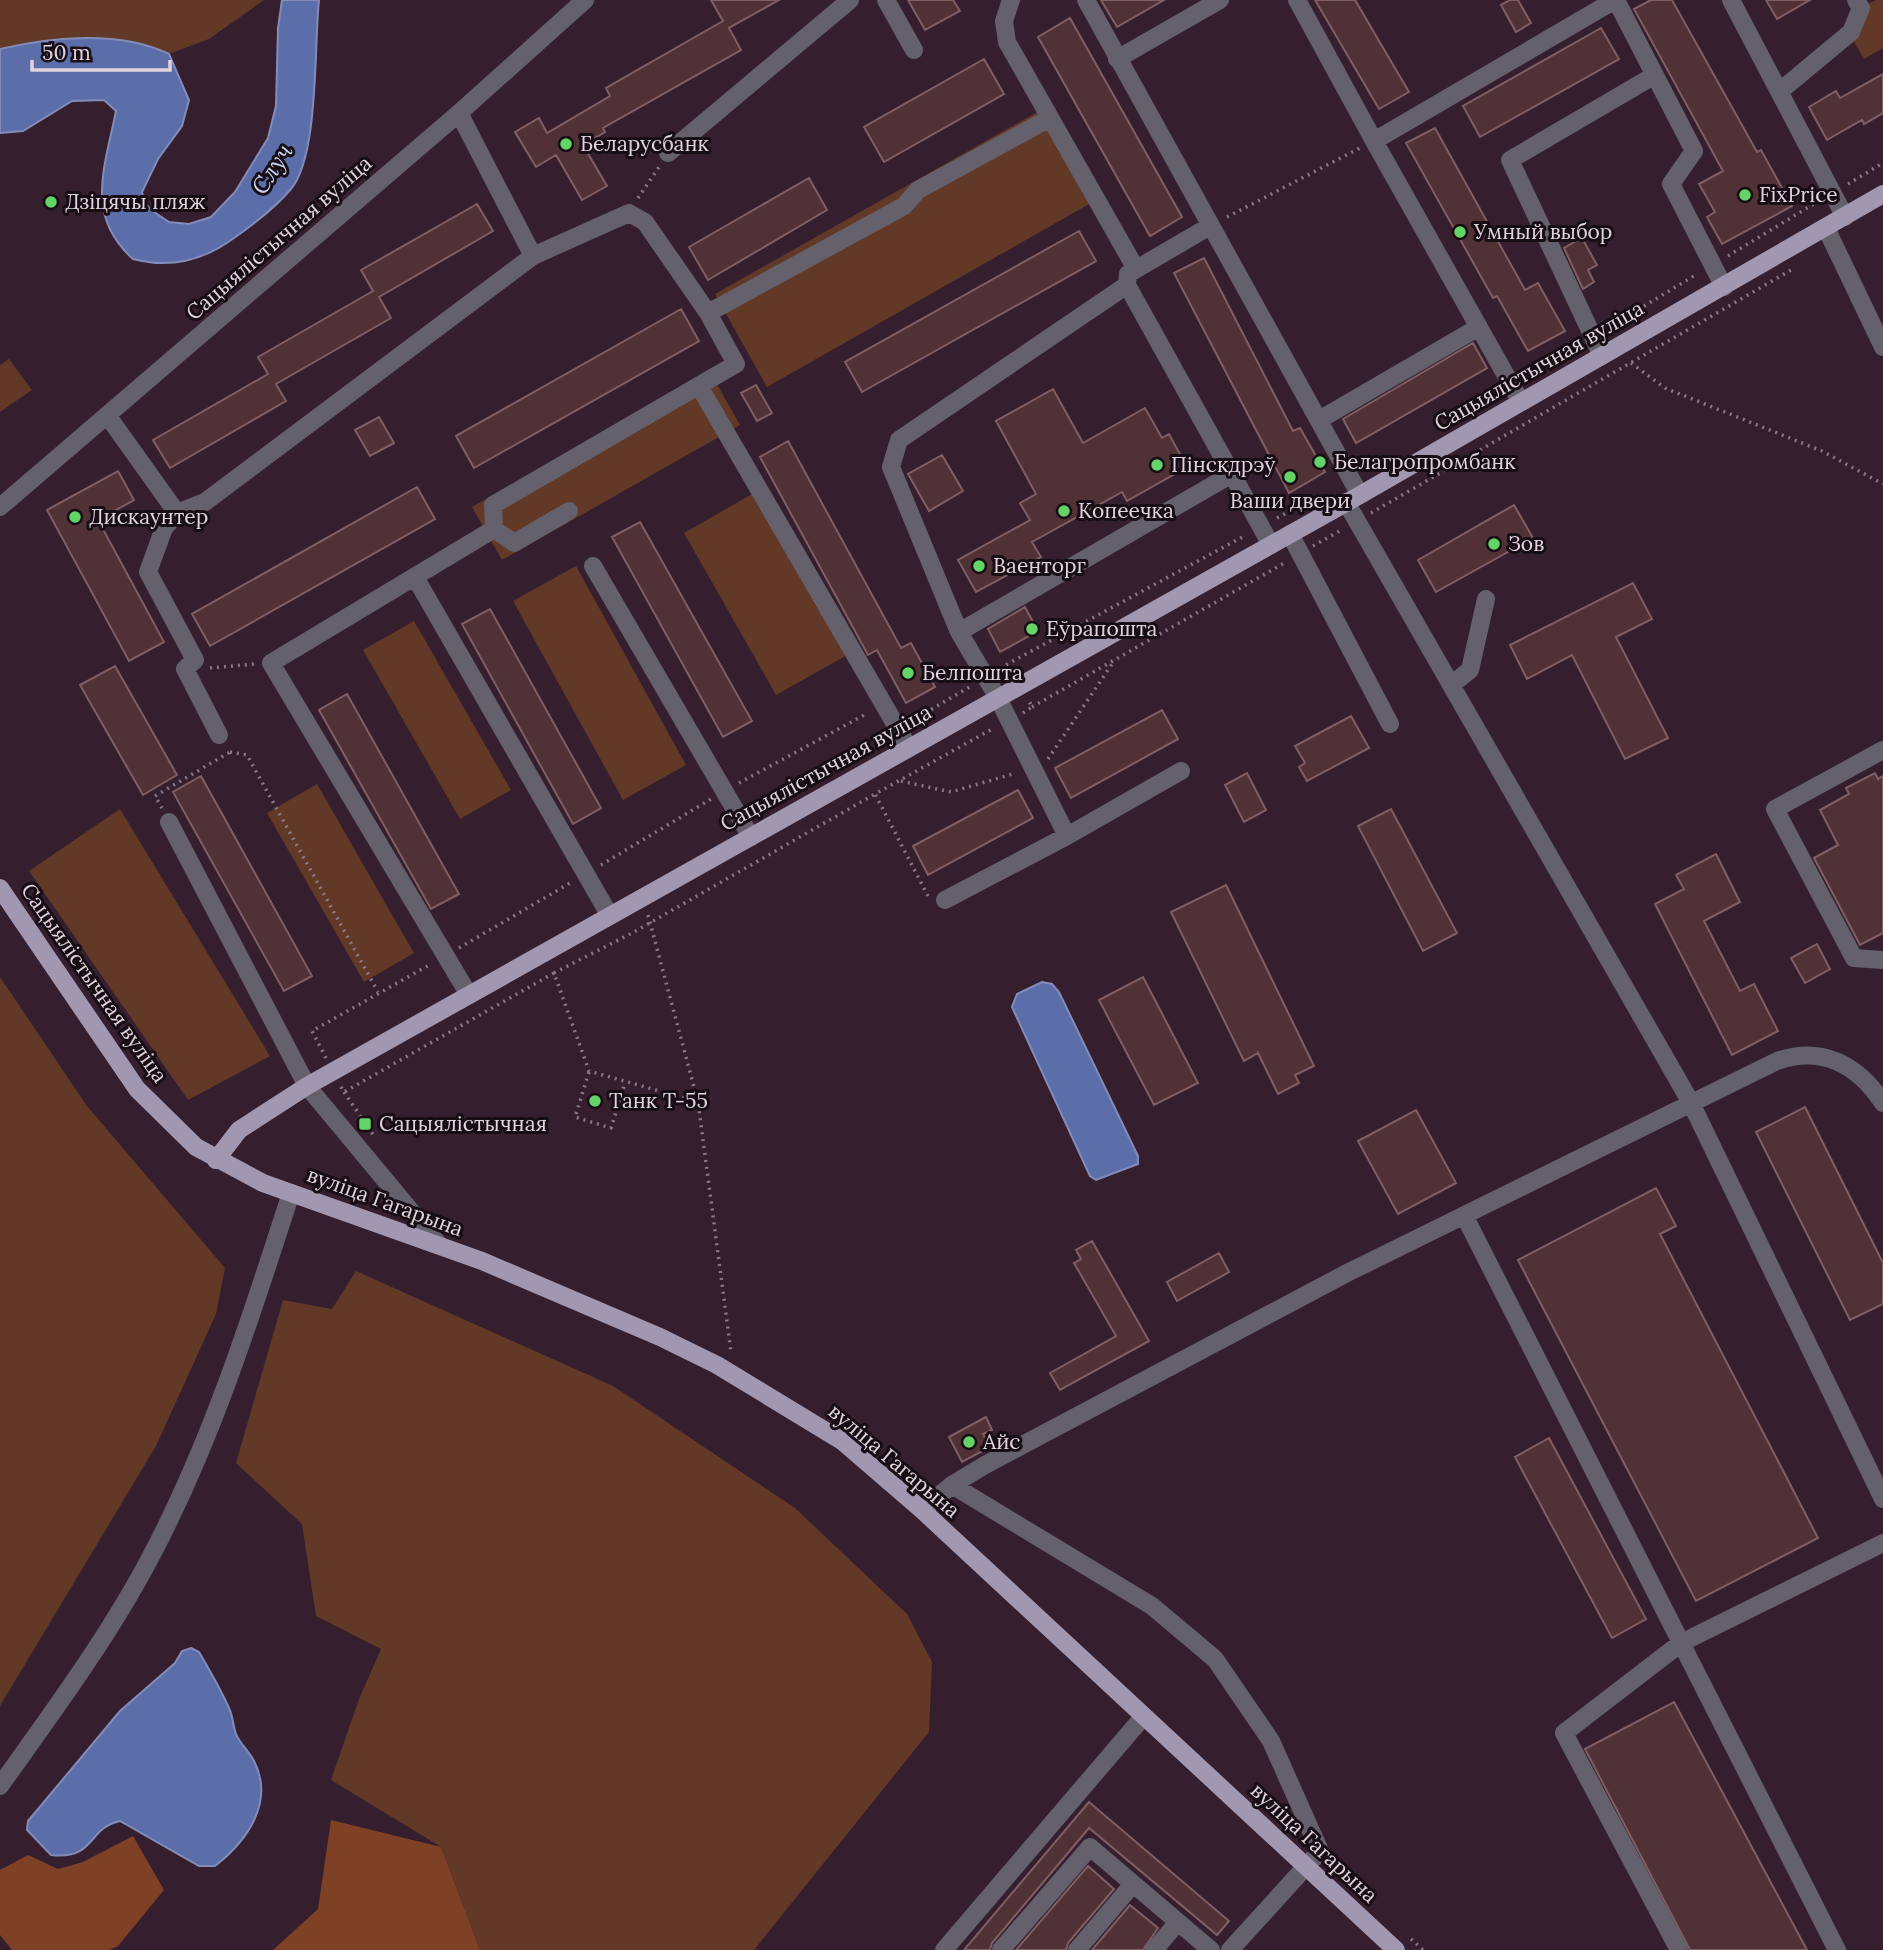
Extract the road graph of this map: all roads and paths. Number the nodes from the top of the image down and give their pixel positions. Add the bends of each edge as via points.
1 (585, 0) edge
2 (850, 0) edge
3 (886, 0) edge
4 (1011, 0) edge
5 (1086, 0) edge
6 (1220, 0) edge
7 (1297, 0) edge
8 (1616, 0) edge
9 (1731, 0) edge
10 (1856, 0) edge
11 (914, 50) dead end
12 (1117, 59) junction
13 (1655, 75) junction
14 (1780, 91) junction
15 (459, 113) junction
16 (1050, 118) junction
17 (1374, 141) junction
18 (668, 153) joint
19 (1883, 163) edge
20 (1833, 192) junction
21 (1883, 194) edge
22 (629, 213) junction
23 (1845, 217) junction
24 (1210, 226) junction
25 (1826, 228) junction
26 (533, 256) junction
27 (1713, 265) junction
28 (1799, 265) dead end
29 (1132, 277) junction
30 (1724, 287) junction
31 (708, 313) junction
32 (1479, 327) junction
33 (1592, 337) junction
34 (1883, 347) edge
35 (1602, 356) junction
36 (1631, 363) junction
37 (1511, 385) junction
38 (699, 386) junction
39 (1521, 402) junction
40 (107, 415) junction
41 (1319, 420) junction
42 (1232, 474) junction
43 (1883, 484) edge
44 (1317, 497) dead end
45 (1353, 498) junction
46 (0, 507) edge
47 (569, 511) dead end
48 (177, 513) junction
49 (1357, 521) junction
50 (1261, 527) junction
51 (494, 529) junction
52 (1290, 534) junction
53 (1270, 545) junction
54 (1300, 554) junction
55 (593, 566) dead end
56 (415, 577) junction
57 (1486, 599) dead end
58 (959, 632) junction
59 (271, 663) junction
60 (1008, 664) junction
61 (185, 669) junction
62 (985, 678) junction
63 (1020, 685) junction
64 (1451, 685) junction
65 (998, 698) junction
66 (1032, 708) junction
67 (1009, 719) junction
68 (874, 720) dead end
69 (1390, 724) dead end
70 (897, 729) junction
71 (219, 735) joint
72 (909, 748) junction
73 (1883, 750) edge
74 (230, 752) junction
75 (1181, 771) dead end
76 (724, 791) junction
77 (875, 794) junction
78 (169, 822) joint
79 (1067, 836) junction
80 (751, 837) junction
81 (619, 856) dead end
82 (0, 888) edge
83 (640, 900) junction
84 (946, 900) joint
85 (610, 916) junction
86 (650, 920) junction
87 (1883, 960) edge
88 (554, 974) dead end
89 (378, 992) dead end
90 (469, 995) junction
91 (589, 1071) dead end
92 (625, 1083) dead end
93 (307, 1086) junction
94 (344, 1091) dead end
95 (1690, 1101) junction
96 (1883, 1103) edge
97 (382, 1146) dead end
98 (216, 1160) junction
99 (291, 1193) junction
100 (1464, 1215) junction
101 (440, 1246) junction
102 (720, 1347) dead end
103 (952, 1485) junction
104 (1883, 1499) edge
105 (922, 1510) junction
106 (1883, 1543) edge
107 (1681, 1643) junction
108 (1143, 1717) junction
109 (0, 1786) edge
110 (1305, 1866) junction
111 (1133, 1884) junction
112 (1178, 1922) junction
113 (944, 1950) edge
114 (1001, 1950) edge
115 (1077, 1950) edge
116 (1154, 1950) edge
117 (1211, 1950) edge
118 (1230, 1950) edge
119 (1396, 1950) edge
120 (1679, 1950) edge
121 (1837, 1950) edge

1 - 15 street, Сацыялістычная вуліца
2 - 18 street
3 - 11 street
4 - 16 street via 1004,21 1007,42
5 - 12 street
6 - 12 street
7 - 17 street
8 - 13 street
8 - 17 street
9 - 14 street
10 - 14 street via 1861,8 1851,33
12 - 24 street
13 - 27 street via 1694,151 1671,184
13 - 33 street via 1510,160
14 - 20 street
15 - 26 street
15 - 40 street, Сацыялістычная вуліца
16 - 29 street
16 - 31 street via 918,190 904,206
17 - 24 path
17 - 32 street
18 - 22 path
19 - 20 path
20 - 23 street
20 - 27 path
21 - 23 main road, Сацыялістычная вуліца
22 - 26 street
22 - 31 street via 645,222
23 - 25 main road, Сацыялістычная вуліца
24 - 29 street
24 - 41 street
25 - 30 main road, Сацыялістычная вуліца
25 - 34 street
26 - 48 street via 205,502
27 - 30 street
27 - 33 path
28 - 36 path
29 - 42 street
29 - 58 street via 899,440 891,467
30 - 35 main road, Сацыялістычная вуліца
31 - 38 street via 736,364
32 - 37 street
32 - 41 street
33 - 35 street
33 - 37 path
35 - 39 main road, Сацыялістычная вуліца
36 - 43 path via 1665,388 1822,451
36 - 49 path
37 - 39 street
38 - 51 street via 493,505
38 - 70 street
39 - 45 main road, Сацыялістычная вуліца
40 - 46 street, Сацыялістычная вуліца
40 - 48 street
41 - 45 street
42 - 50 street
42 - 58 street
44 - 50 path
45 - 49 street
45 - 52 main road, Сацыялістычная вуліца
47 - 51 street via 514,543
48 - 61 street via 164,528 148,572 195,660
49 - 54 path
49 - 64 street
50 - 53 street
50 - 60 path
51 - 56 street
52 - 53 main road, Сацыялістычная вуліца
52 - 54 street
53 - 63 main road, Сацыялістычная вуліца
54 - 66 path
54 - 69 street
55 - 76 street
56 - 59 street
56 - 85 street
57 - 64 street via 1470,670
58 - 62 street
59 - 61 path
59 - 90 street
60 - 62 path
60 - 63 path
61 - 71 street
62 - 65 street
62 - 70 path
63 - 65 main road, Сацыялістычная вуліца
63 - 66 path
64 - 95 street
65 - 67 street
65 - 72 main road, Сацыялістычная вуліца
66 - 67 path
67 - 77 path
67 - 79 street
68 - 76 path via 869,712
70 - 72 street
71 - 74 path
72 - 80 main road, Сацыялістычная вуліца
73 - 87 street via 1775,809 1854,958
74 - 78 path via 155,796
74 - 89 path via 247,755
75 - 79 street
76 - 80 street
76 - 81 path
77 - 84 path via 929,898
77 - 86 path
78 - 93 street
79 - 84 street
80 - 83 main road, Сацыялістычная вуліца
82 - 98 main road, Сацыялістычная вуліца via 137,1089 178,1132
83 - 85 main road, Сацыялістычная вуліца
83 - 86 path
85 - 90 main road, Сацыялістычная вуліца
86 - 88 path
86 - 102 path via 698,1102 732,1353
90 - 93 main road, Сацыялістычная вуліца
91 - 92 path via 575,1117 611,1128
93 - 98 main road, Сацыялістычная вуліца via 239,1130
93 - 101 street
94 - 97 path
95 - 96 street via 1796,1054 1819,1054 1842,1062 1870,1082
95 - 100 street
95 - 104 street
98 - 99 main road, вуліца Гагарына
99 - 101 main road, вуліца Гагарына
99 - 109 street via 200,1454 149,1560 78,1676
100 - 103 street
100 - 107 street
101 - 105 main road, вуліца Гагарына via 660,1337 736,1375 842,1441
103 - 105 street
103 - 110 street via 1152,1606 1215,1659 1271,1741 1318,1841 1320,1851
105 - 108 main road, вуліца Гагарына
106 - 107 street
107 - 120 street via 1564,1733
107 - 121 street
108 - 110 main road, вуліца Гагарына
108 - 113 street
110 - 118 street
110 - 119 main road, вуліца Гагарына
111 - 112 street
111 - 114 street via 1090,1847
111 - 115 street
112 - 116 street
112 - 117 street

